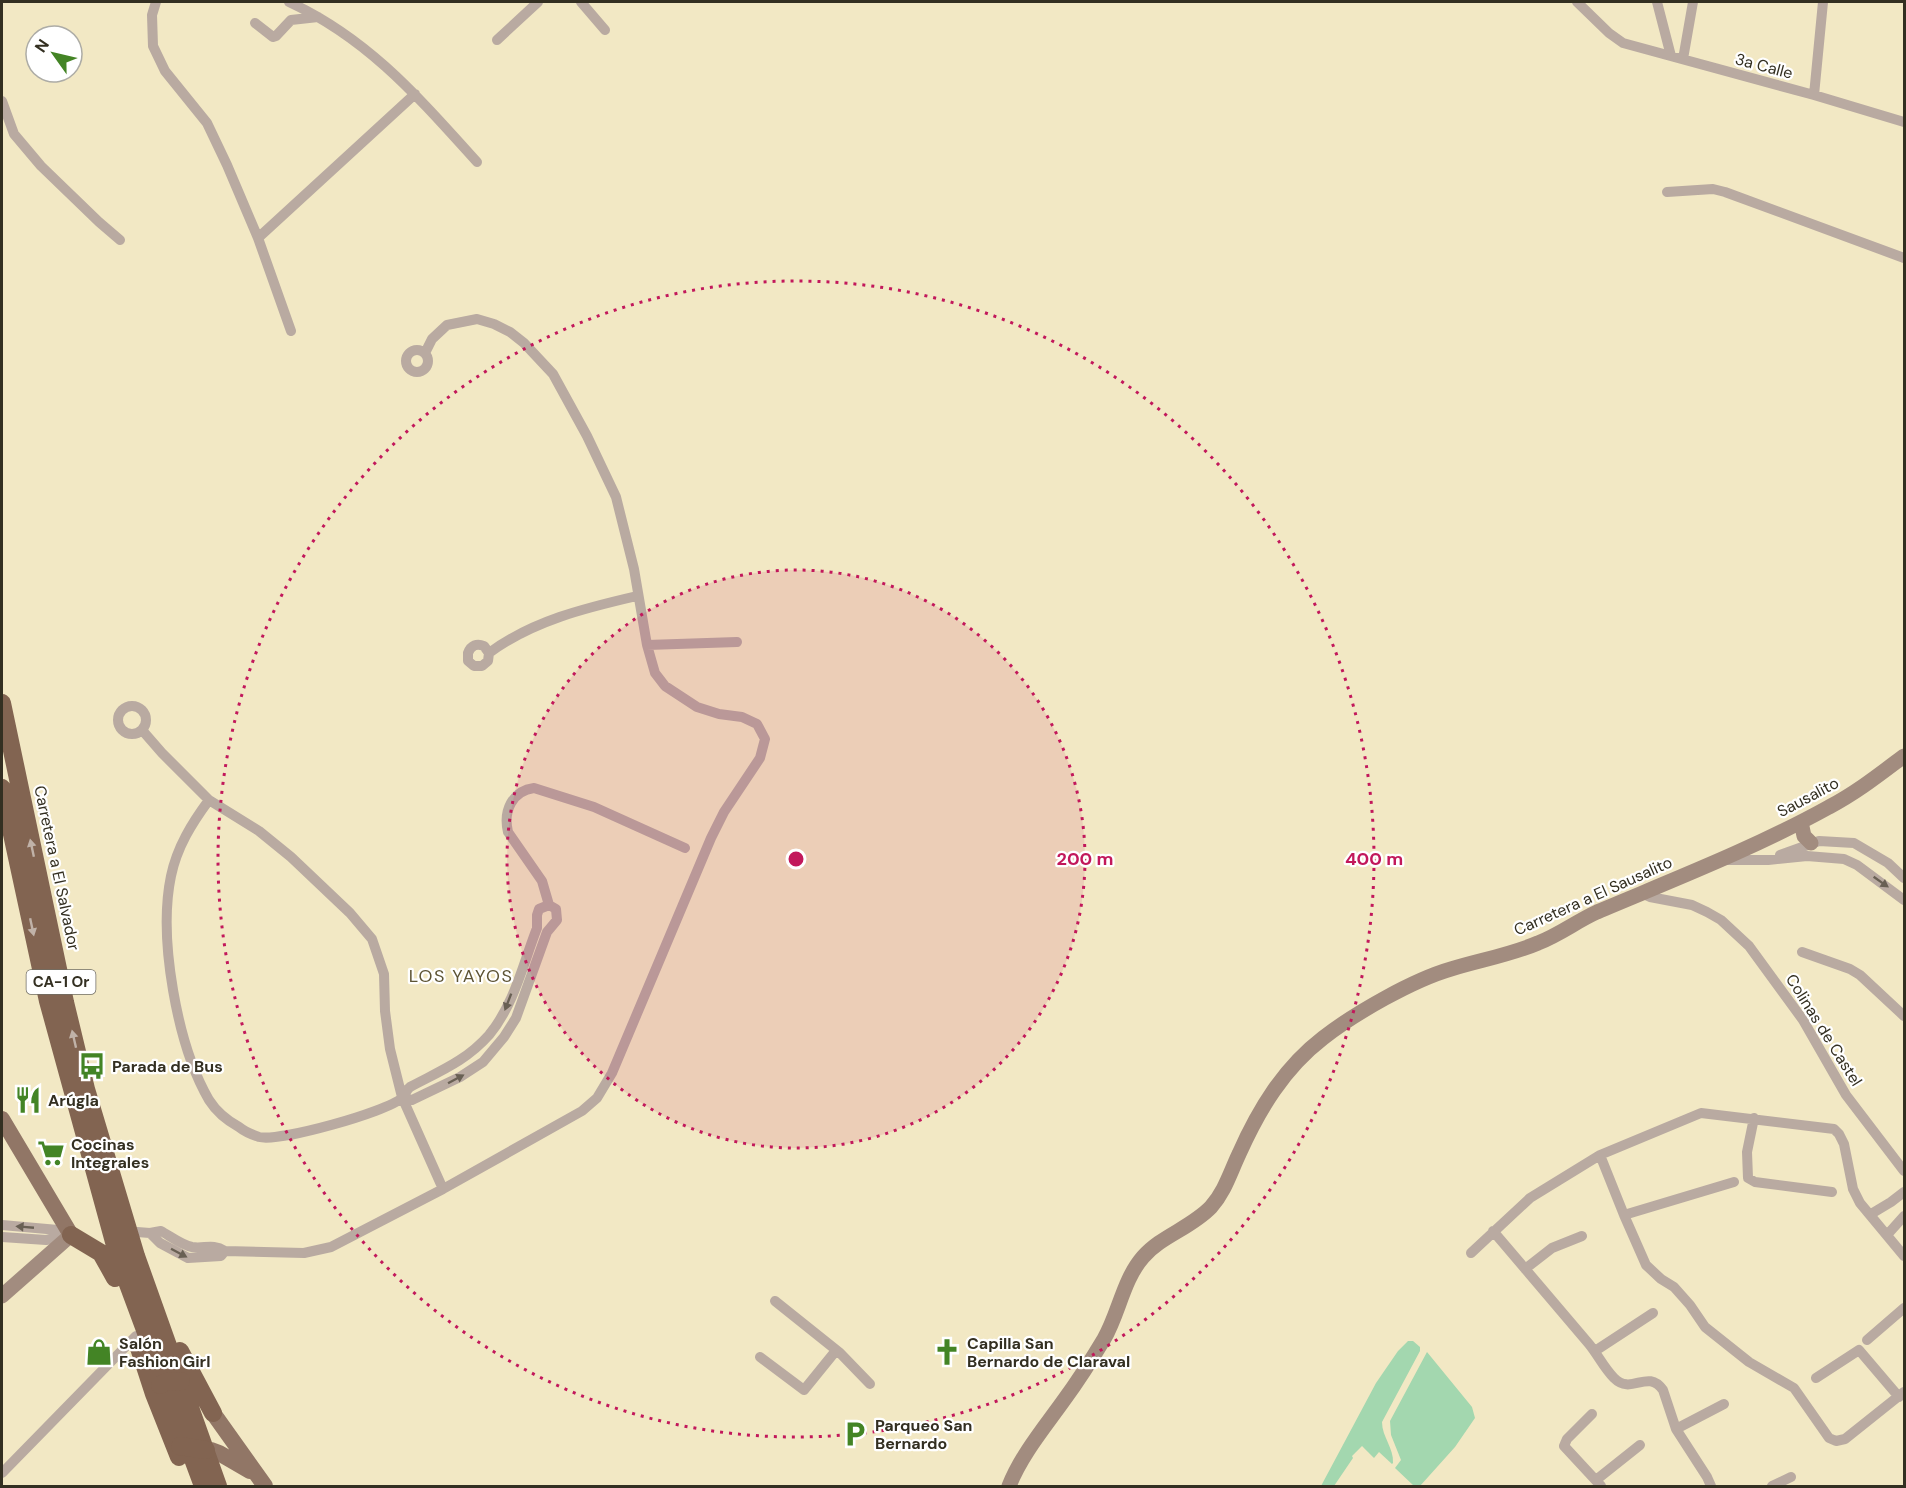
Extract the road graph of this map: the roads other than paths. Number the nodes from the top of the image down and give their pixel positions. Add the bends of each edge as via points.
1 (156, 2) edge
2 (289, 2) edge
3 (538, 2) edge
4 (581, 2) edge
5 (1577, 2) edge
6 (1657, 2) edge
7 (1693, 2) edge
8 (1823, 2) edge
9 (318, 17) junction
10 (255, 23) dead end
11 (605, 30) dead end
12 (498, 40) dead end
13 (1671, 56) junction
14 (1683, 59) junction
15 (415, 94) junction
16 (1814, 95) junction
17 (2, 101) edge
18 (1905, 122) edge
19 (477, 162) dead end
20 (1667, 192) dead end
21 (258, 238) junction
22 (120, 240) dead end
23 (1905, 258) edge
24 (291, 331) dead end
25 (425, 353) dead end
26 (637, 596) junction
27 (737, 642) dead end
28 (647, 645) junction
29 (489, 653) dead end
30 (2, 703) edge
31 (142, 730) dead end
32 (1905, 756) edge
33 (2, 788) edge
34 (210, 800) junction
35 (1801, 822) junction
36 (1811, 843) junction
37 (1854, 843) junction
38 (685, 848) dead end
39 (1844, 858) junction
40 (1724, 860) junction
41 (1768, 860) junction
42 (1905, 878) edge
43 (1641, 893) junction
44 (1905, 900) edge
45 (549, 905) junction
46 (1802, 952) dead end
47 (1905, 1016) edge
48 (60, 1048) junction
49 (86, 1089) junction
50 (402, 1098) junction
51 (1754, 1118) junction
52 (2, 1119) edge
53 (1600, 1155) junction
54 (1905, 1171) edge
55 (1734, 1182) dead end
56 (444, 1189) junction
57 (1832, 1192) dead end
58 (1905, 1192) edge
59 (1871, 1214) junction
60 (1623, 1215) junction
61 (1905, 1215) edge
62 (2, 1225) edge
63 (99, 1226) junction
64 (1493, 1231) junction
65 (144, 1232) junction
66 (71, 1235) junction
67 (1887, 1235) junction
68 (2, 1236) edge
69 (1582, 1236) dead end
70 (1471, 1253) dead end
71 (1905, 1256) edge
72 (1525, 1269) junction
73 (115, 1278) junction
74 (2, 1296) edge
75 (775, 1301) dead end
76 (1905, 1308) edge
77 (1653, 1312) dead end
78 (136, 1336) junction
79 (1867, 1340) dead end
80 (180, 1351) junction
81 (1595, 1351) junction
82 (840, 1353) junction
83 (760, 1357) dead end
84 (1816, 1378) dead end
85 (186, 1384) junction
86 (870, 1384) dead end
87 (157, 1390) junction
88 (1902, 1394) edge
89 (1724, 1404) dead end
90 (213, 1413) junction
91 (1592, 1414) dead end
92 (1676, 1429) junction
93 (1640, 1445) dead end
94 (177, 1446) junction
95 (208, 1450) junction
96 (2, 1473) edge
97 (1791, 1477) dead end
98 (260, 1480) edge
99 (1598, 1483) edge
100 (192, 1486) edge
101 (203, 1486) edge
102 (218, 1486) edge
103 (223, 1486) edge
104 (1009, 1486) edge
105 (1711, 1486) edge
106 (1772, 1486) edge

1 - 21 street via 152,15 153,46 165,71 207,123
2 - 9 street
3 - 12 street
4 - 11 street
5 - 13 street, 3a Calle via 1616,39
6 - 13 street
7 - 14 street
8 - 16 street
9 - 10 street via 291,20 273,37
9 - 15 street via 343,31
13 - 14 street, 3a Calle
14 - 16 street, 3a Calle
15 - 19 street
15 - 21 street
16 - 18 street, 3a Calle
17 - 22 street via 14,134 41,166
20 - 23 street via 1725,192
21 - 24 street
25 - 26 street via 432,339 447,325 477,319 510,332 553,374 616,497
26 - 28 street
26 - 29 street via 555,618 508,638
27 - 28 street
28 - 56 street via 656,673 675,694 697,707 758,724 765,739 760,758 711,838 612,1073 597,1098 582,1112
49 -> 30 highway, Carretera a El Salvador / CA-1 Or
31 - 34 street
32 - 35 street, Sausalito via 1858,790
33 -> 48 highway, CA-1 Or
34 - 50 street via 291,857 350,912 372,939 384,974 390,1048
34 - 50 street via 190,825 178,853 170,883 167,934 178,1010 191,1059 210,1102 240,1128 261,1137 320,1128 365,1115
35 - 36 street via 1804,836
35 - 40 street, Sausalito
36 - 37 street
36 - 41 street
37 - 39 street
37 - 42 street
38 - 45 street via 594,807 527,789 511,804 506,825 542,881
39 - 41 street, Carretera a El Sausalito
39 -> 44 street
40 - 41 street, Carretera a El Sausalito
40 - 43 street, Carretera a El Sausalito
43 - 54 street, Colinas de Castel via 1707,912 1749,946 1803,1020 1846,1095
43 - 104 street, Carretera a El Sausalito via 1587,916 1541,942 1448,969 1410,986 1323,1038 1290,1068 1259,1112 1220,1196 1192,1224 1152,1248 1136,1266 1104,1339 1036,1437
45 -> 50 street via 538,912 537,928 504,1015 489,1035 454,1065 407,1089
50 -> 45 street via 412,1100 460,1077 483,1062 504,1037 516,1018 547,933 557,920 556,909
46 - 47 street via 1860,975
48 - 63 highway via 61,1072
48 - 101 highway, CA-1 Or via 119,1260
49 - 65 highway via 106,1120
49 - 102 highway, Carretera a El Salvador / CA-1 Or via 135,1257
50 - 56 street
51 - 53 street via 1701,1113
51 - 57 street via 1748,1178
51 - 59 street via 1834,1129 1844,1144 1852,1189
52 - 66 main road
53 - 60 street
53 - 64 street via 1530,1198
55 - 60 street
56 - 65 street via 331,1248 304,1253 225,1251 221,1256 188,1258
58 - 59 street
59 - 67 street
60 - 88 street via 1646,1265 1674,1287 1705,1327 1749,1362 1794,1388 1831,1439 1845,1438
61 - 67 street
66 -> 62 street via 58,1230
63 - 66 highway via 94,1239
63 - 73 highway
64 - 70 street
64 - 72 street
65 - 80 highway
66 - 68 street via 46,1240
66 - 73 highway via 101,1253
66 - 74 street
67 - 71 street
69 - 72 street via 1552,1248
72 - 81 street
73 - 78 highway
75 - 82 street
76 - 79 street
77 - 81 street
78 - 87 highway
78 - 96 street
80 - 85 highway
80 - 90 highway
81 - 92 street via 1619,1382 1633,1385 1651,1380 1660,1386
82 - 83 street via 834,1353 804,1390
82 - 86 street
84 - 88 street via 1859,1350
85 - 87 highway, bridge
85 - 90 highway
85 - 95 highway
87 - 94 highway
89 - 92 street
90 - 98 main road
91 - 99 street via 1564,1446
92 - 105 street
93 - 99 street
94 - 95 highway, bridge
94 - 100 highway
95 - 98 main road
95 - 103 highway
97 - 106 street

